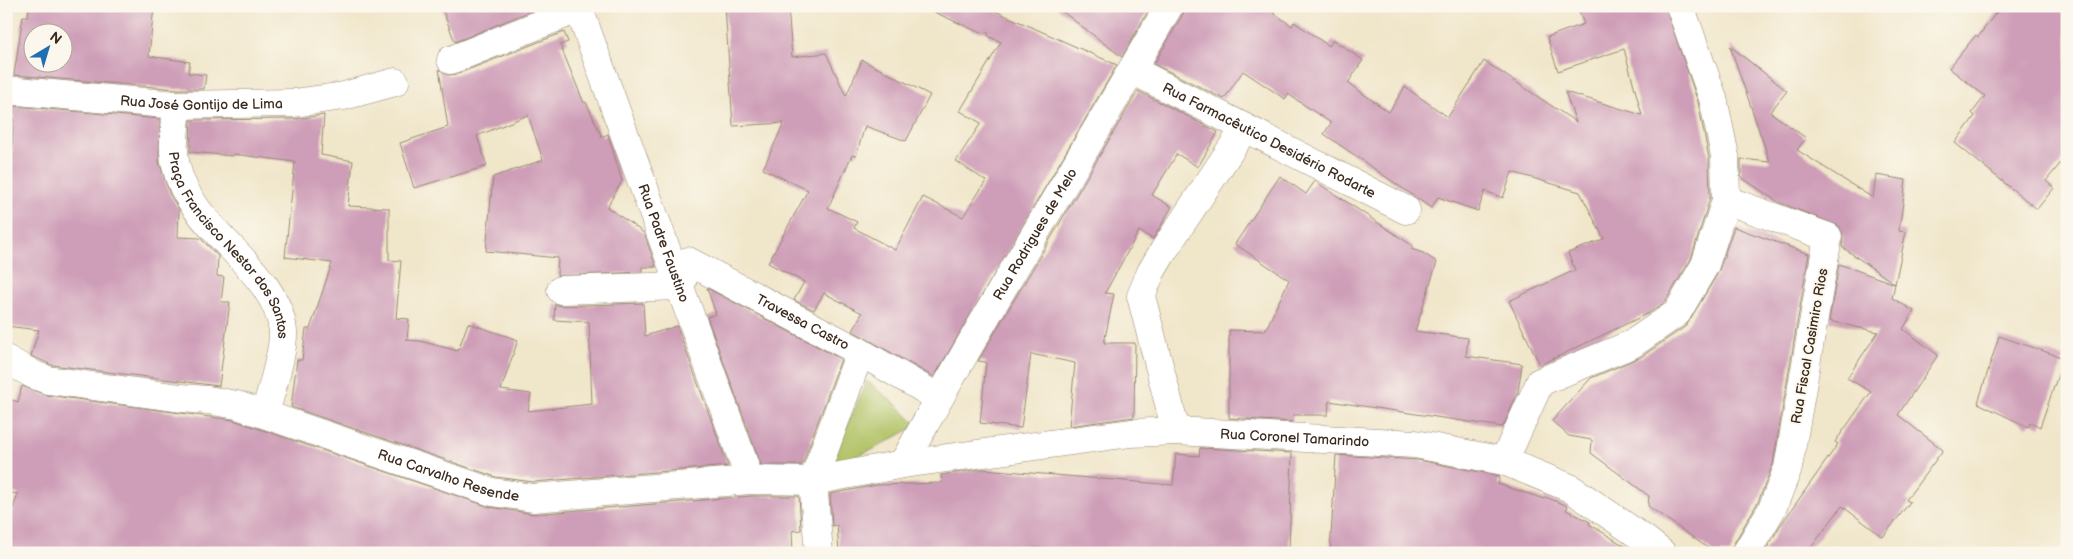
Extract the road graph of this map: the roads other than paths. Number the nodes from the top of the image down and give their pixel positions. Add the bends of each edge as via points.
1 (1169, 6) edge
2 (1680, 6) edge
3 (578, 7) edge
4 (451, 60) dead end
5 (1132, 70) junction
6 (395, 82) dead end
7 (6, 90) edge
8 (177, 105) junction
9 (1245, 128) junction
10 (1726, 200) junction
11 (1406, 210) dead end
12 (681, 286) junction
13 (561, 290) dead end
14 (860, 352) junction
15 (6, 359) edge
16 (939, 398) junction
17 (266, 414) junction
18 (1176, 431) junction
19 (1504, 462) junction
20 (903, 464) junction
21 (750, 480) junction
22 (813, 481) junction
23 (1646, 548) edge
24 (819, 553) edge
25 (1746, 553) edge

1 - 5 street, Rua Rodrigues de Melo
2 - 10 street via 1713,98 1725,156
3 - 4 street
3 - 12 street, Rua Padre Faustino
5 - 9 street, Rua Farmacêutico Desidério Rodarte
5 - 16 street, Rua Rodrigues de Melo
6 - 8 street, Rua José Gontijo de Lima via 344,96 294,102
7 - 8 street, Rua José Gontijo de Lima
8 - 17 street, Praça Francisco Nestor dos Santos via 174,158 184,189 198,211 270,294 281,320 282,344
9 - 11 street, Rua Farmacêutico Desidério Rodarte
9 - 18 street via 1164,250 1141,296
10 - 19 street via 1705,265 1677,313 1632,344 1540,382
10 - 25 street, Rua Fiscal Casimiro Rios via 1828,237 1788,468 1772,509
12 - 13 street
12 - 14 street, Travessa Castro via 688,261
12 - 21 street, Rua Padre Faustino
14 - 16 street, Travessa Castro
14 - 22 street
15 - 17 street, Rua Carvalho Resende via 48,380 208,400
16 - 20 street, Rua Rodrigues de Melo
17 - 21 street, Rua Carvalho Resende via 505,495 544,498
18 - 19 street, Rua Coronel Tamarindo via 1415,444
18 - 20 street, Rua Coronel Tamarindo via 1131,433
19 - 23 street, Rua Coronel Tamarindo via 1570,488
20 - 22 street, Rua Carvalho Resende
21 - 22 street, Rua Carvalho Resende
22 - 24 street

